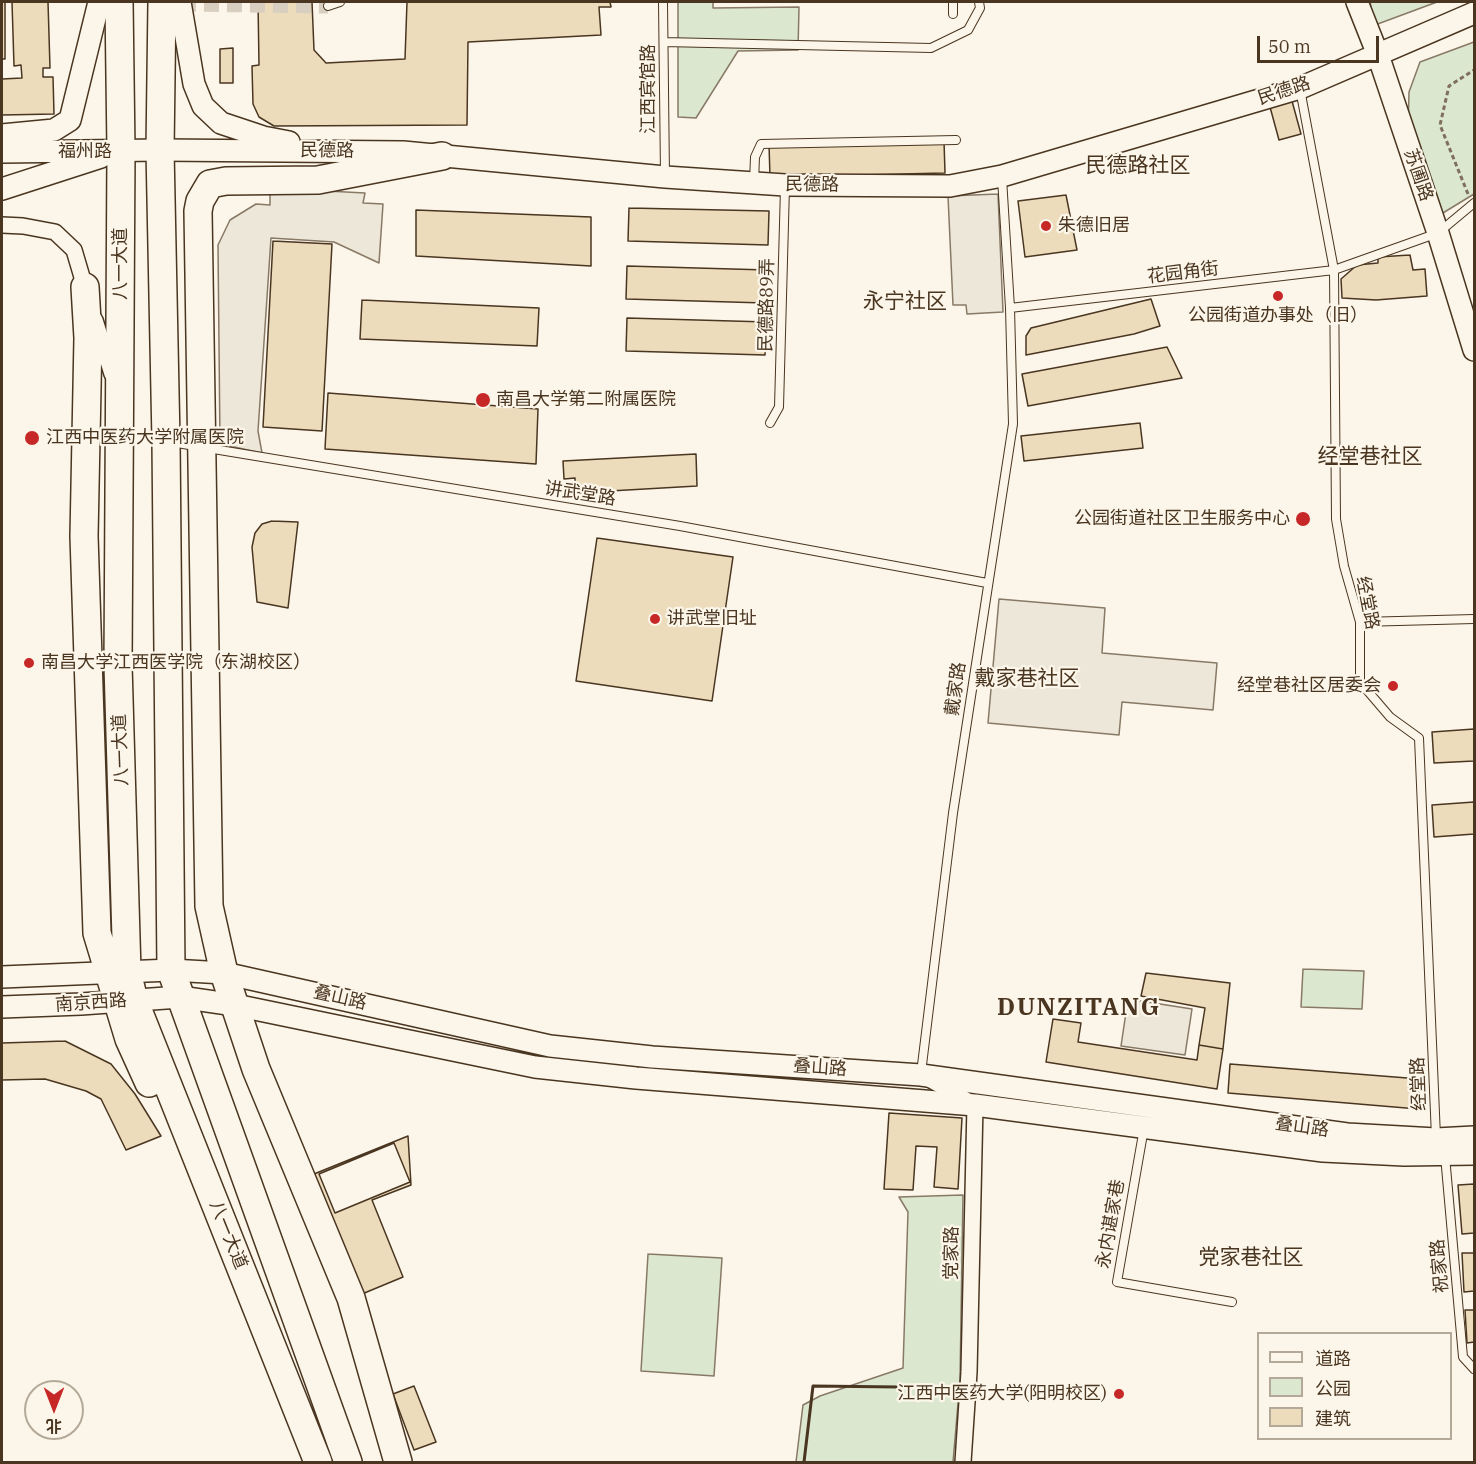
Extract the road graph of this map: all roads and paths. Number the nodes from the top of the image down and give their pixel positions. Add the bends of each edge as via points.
1 (99, 2) edge
2 (119, 2) edge
3 (162, 2) edge
4 (180, 2) edge
5 (340, 2) edge
6 (663, 2) edge
7 (953, 2) edge
8 (979, 2) edge
9 (1357, 2) edge
10 (328, 6) dead end
11 (1474, 13) edge
12 (953, 14) dead end
13 (664, 42) junction
14 (1378, 55) junction
15 (1474, 70) edge
16 (1300, 88) junction
17 (2, 135) edge
18 (956, 140) dead end
19 (160, 150) junction
20 (121, 151) junction
21 (2, 152) edge
22 (336, 152) junction
23 (441, 156) junction
24 (1002, 176) junction
25 (665, 177) junction
26 (754, 183) junction
27 (785, 186) junction
28 (2, 189) edge
29 (1473, 205) edge
30 (2, 225) edge
31 (1438, 233) junction
32 (1334, 270) junction
33 (85, 287) junction
34 (1010, 309) junction
35 (1474, 350) edge
36 (120, 401) junction
37 (770, 423) dead end
38 (166, 441) junction
39 (202, 447) junction
40 (987, 583) junction
41 (1474, 619) edge
42 (1360, 622) junction
43 (171, 970) junction
44 (118, 973) junction
45 (224, 973) junction
46 (2, 978) edge
47 (180, 997) junction
48 (126, 1001) junction
49 (235, 1005) junction
50 (2, 1007) edge
51 (921, 1075) junction
52 (975, 1105) junction
53 (1144, 1127) junction
54 (1474, 1137) edge
55 (1441, 1147) junction
56 (1474, 1154) edge
57 (1232, 1302) dead end
58 (1474, 1369) edge
59 (297, 1462) edge
60 (318, 1462) edge
61 (348, 1462) edge
62 (398, 1462) edge
63 (963, 1462) edge

1 - 17 main road via 70,120 54,130
2 - 20 highway, 八一大道
3 - 19 highway, 八一大道
4 - 22 main road via 194,84 209,112 221,123 255,134
5 - 10 lane
6 - 13 lane, 江西宾馆路
7 - 12 lane
8 - 13 lane via 980,8 968,30 931,48
9 - 14 main road, 苏圃路
11 - 14 main road, 民德路
13 - 25 lane, 江西宾馆路
14 - 16 main road, 民德路
14 - 31 main road, 苏圃路
15 - 29 path via 1449,86 1440,125
16 - 24 main road, 民德路
16 - 32 lane, 经堂路
18 - 26 lane via 761,144 755,157
19 - 20 main road, 民德路
19 - 22 main road, 民德路
19 - 38 highway, 八一大道
20 - 21 main road, 福州路
20 - 28 main road, 福州路
20 - 36 highway, 八一大道
22 - 23 main road, 民德路
23 - 25 main road, 民德路
23 - 39 highway via 318,180 210,184 198,211
24 - 27 main road, 民德路 via 950,186
24 - 34 lane
25 - 26 main road, 民德路
26 - 27 main road, 民德路
27 - 37 lane, 民德路89弄 via 779,407
29 - 31 lane, 花园角街
30 - 33 street via 55,232 74,250
31 - 32 lane, 花园角街
31 - 35 main road, 苏圃路
32 - 34 lane, 花园角街
32 - 42 lane, 经堂路 via 1336,519
33 - 36 street
33 - 44 highway via 88,338 84,536 96,921 97,933
34 - 40 lane, 戴家路 via 1013,424
36 - 44 highway, 八一大道
38 - 39 lane, 讲武堂路
38 - 43 highway, 八一大道
39 - 40 lane, 讲武堂路 via 680,526
39 - 45 highway via 209,906
40 - 51 lane, 戴家路 via 953,813
41 - 42 lane
42 - 55 lane, 经堂路 via 1360,682 1390,717 1419,738
43 - 44 main road, 南京西路
43 - 45 main road, 叠山路
43 - 47 highway, 八一大道
44 - 46 main road, 南京西路
44 - 48 highway, 八一大道
45 - 49 highway
45 - 51 main road, 叠山路 via 550,1046 652,1057
47 - 48 main road, 南京西路
47 - 49 main road, 叠山路
47 - 61 highway, 八一大道
48 - 50 main road, 南京西路
48 - 59 highway via 129,1039 237,1275 280,1397
48 - 60 highway, 八一大道
49 - 52 main road, 叠山路 via 535,1067
49 - 62 highway via 256,1069 351,1298
51 - 52 street
51 - 55 main road, 叠山路
52 - 53 main road, 叠山路
52 - 63 street, 党家路
53 - 55 main road, 叠山路 via 1323,1151 1404,1155
53 - 57 lane, 永内谌家巷 via 1116,1282
54 - 55 main road, 叠山路
55 - 56 main road, 叠山路
55 - 58 lane, 祝家路 via 1463,1357

